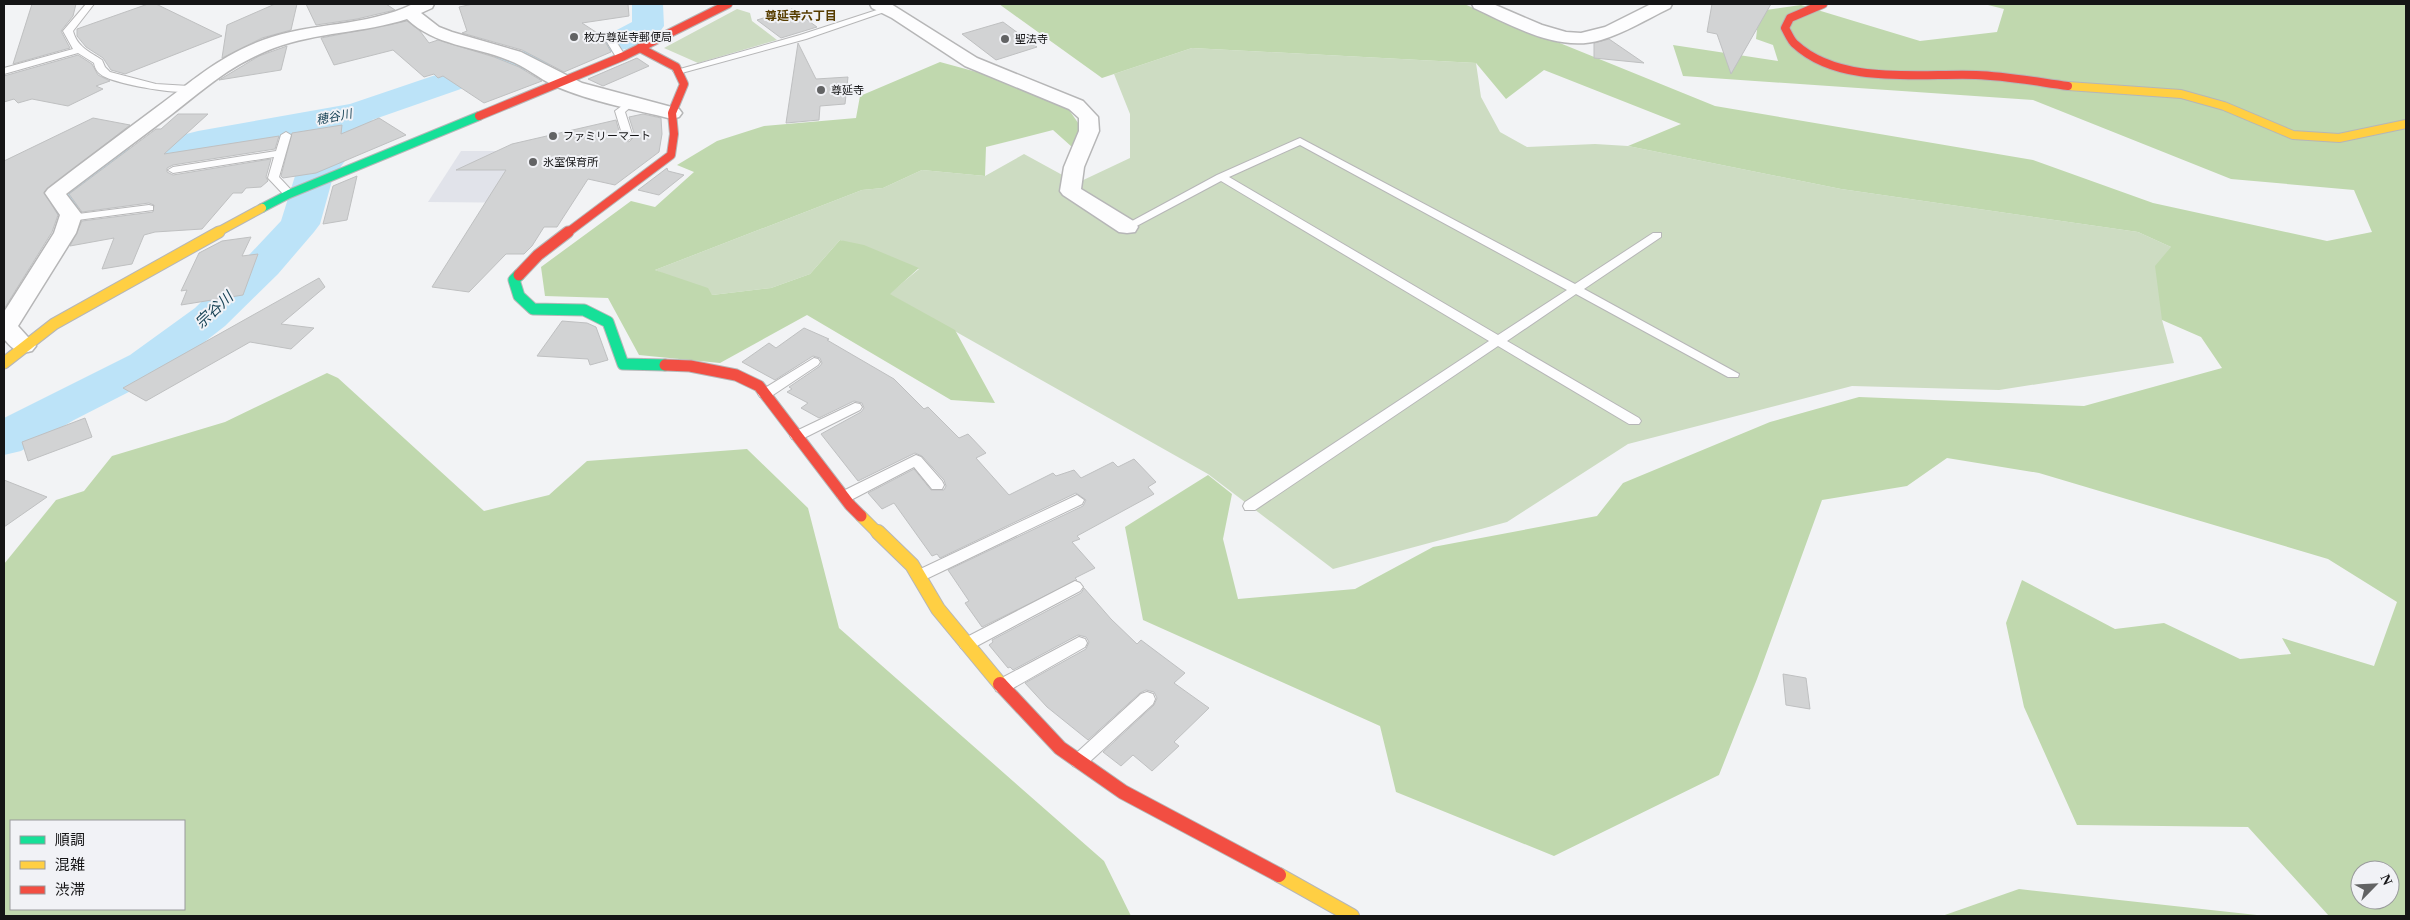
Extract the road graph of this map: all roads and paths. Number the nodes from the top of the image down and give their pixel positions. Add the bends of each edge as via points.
1 (90, 4) edge
2 (728, 4) edge
3 (1480, 4) edge
4 (1664, 4) edge
5 (1824, 4) edge
6 (883, 6) edge
7 (418, 8) edge
8 (609, 37) dead end
9 (640, 48) junction
10 (78, 50) junction
11 (618, 52) junction
12 (4, 71) edge
13 (678, 71) junction
14 (562, 82) junction
15 (190, 89) junction
16 (630, 103) junction
17 (672, 113) junction
18 (2406, 124) edge
19 (286, 135) dead end
20 (628, 137) dead end
21 (281, 154) junction
22 (173, 170) dead end
23 (1221, 177) junction
24 (289, 194) junction
25 (149, 208) dead end
26 (71, 216) junction
27 (1127, 227) joint
28 (1657, 235) dead end
29 (1577, 288) junction
30 (1499, 342) junction
31 (14, 345) edge
32 (814, 362) dead end
33 (4, 363) edge
34 (1732, 374) dead end
35 (765, 394) junction
36 (856, 407) dead end
37 (1634, 421) dead end
38 (797, 436) junction
39 (937, 484) dead end
40 (844, 497) junction
41 (1077, 500) dead end
42 (1250, 506) dead end
43 (919, 576) junction
44 (1075, 587) dead end
45 (1079, 643) dead end
46 (967, 644) junction
47 (1002, 686) junction
48 (1147, 699) dead end
49 (1079, 761) junction
50 (1352, 916) edge

1 - 10 lane via 68,31 70,42
2 - 9 street
3 - 4 street via 1547,32 1577,39 1594,37
5 - 18 street via 1790,18 1784,28 1794,44 1823,62 1854,71 1894,76 1977,75 2180,94 2224,106 2293,135 2313,137 2339,138
6 - 13 lane via 803,37
6 - 27 street via 971,62 1076,105 1088,117 1088,131 1074,167 1070,191
7 - 14 street via 418,22 435,32 514,56
7 - 15 street via 364,24 294,35 248,53
8 - 11 lane
9 - 11 street
9 - 13 street via 665,59
10 - 12 lane
10 - 15 lane via 100,62 100,68 107,74 156,87
11 - 14 street
13 - 17 street via 684,84
14 - 16 street
14 - 24 street
15 - 26 street via 55,193
16 - 17 street
16 - 20 lane via 620,111
17 - 35 street via 674,134 670,155 538,255 514,280 519,296 533,309 584,310 608,322 623,364 690,366 736,375 759,386
19 - 21 lane
21 - 22 lane
21 - 24 lane via 273,178
23 - 27 lane
23 - 29 lane via 1300,141
23 - 30 lane
24 - 31 street
25 - 26 lane
26 - 31 street via 65,234 6,327
28 - 29 lane
29 - 30 lane
29 - 34 lane
30 - 37 lane
30 - 42 lane
31 - 33 street
32 - 35 lane
35 - 38 street
36 - 38 lane
38 - 40 street
39 - 40 lane via 916,460
40 - 43 street
41 - 43 lane
43 - 46 street via 938,609
44 - 46 lane
45 - 47 lane
46 - 47 street
47 - 49 street via 1060,748
48 - 49 lane
49 - 50 street via 1123,792

